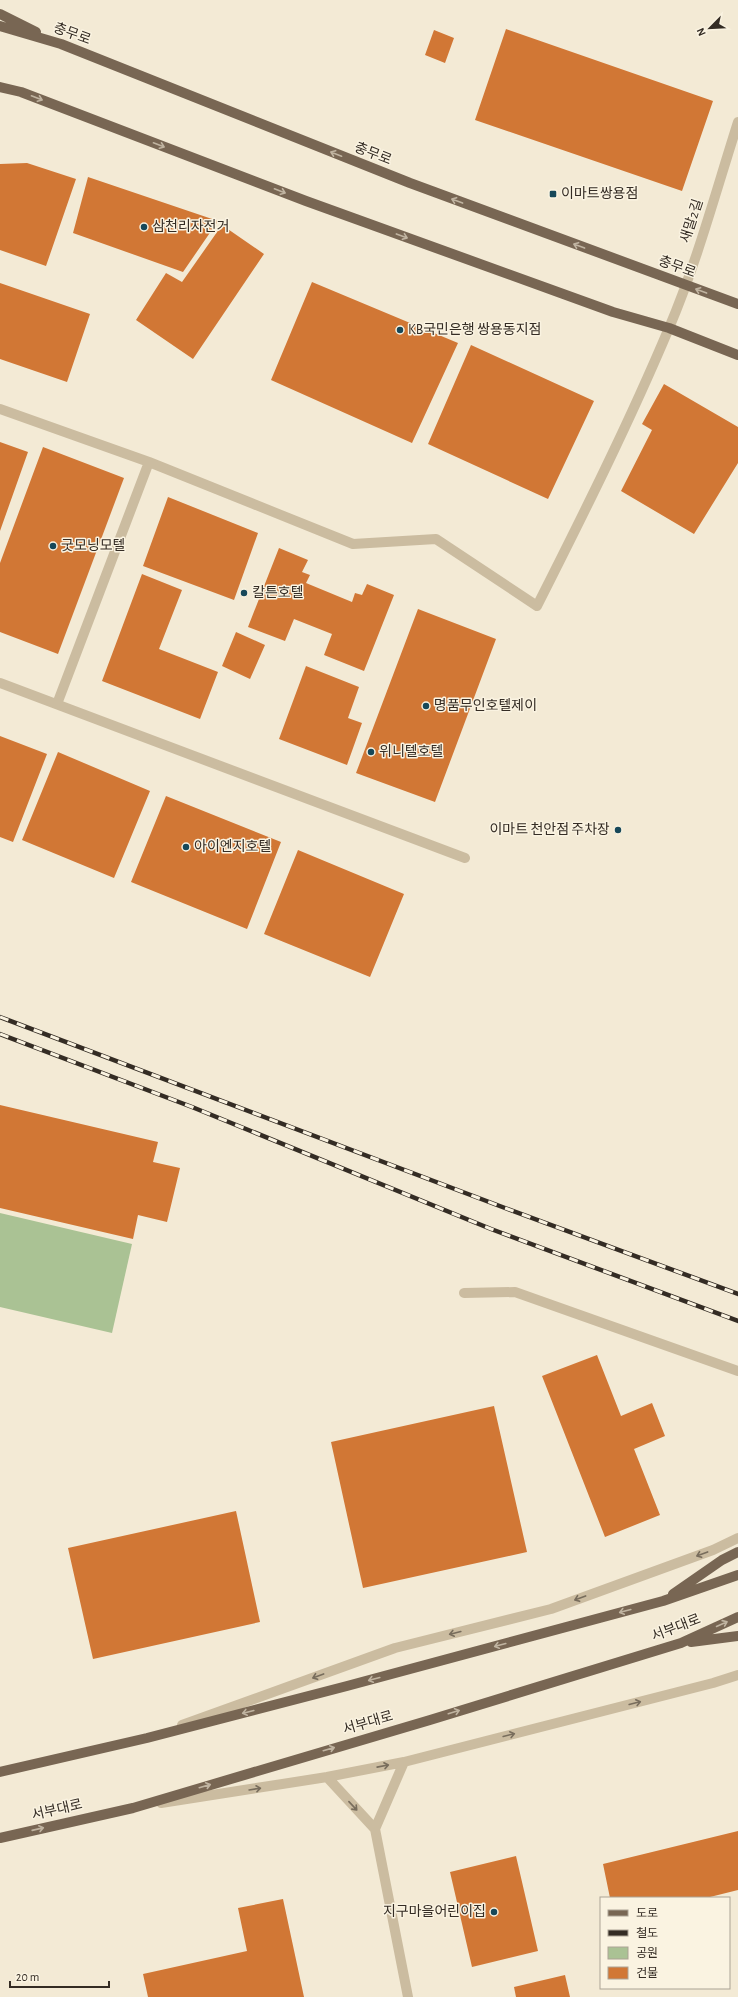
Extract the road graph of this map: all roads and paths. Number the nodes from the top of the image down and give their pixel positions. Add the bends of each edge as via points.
1 (0, 14) edge
2 (0, 26) edge
3 (61, 44) junction
4 (0, 87) edge
5 (738, 122) edge
6 (686, 285) junction
7 (738, 304) edge
8 (669, 328) junction
9 (738, 355) edge
10 (0, 409) edge
11 (149, 462) junction
12 (0, 683) edge
13 (57, 704) junction
14 (465, 858) dead end
15 (464, 1293) dead end
16 (738, 1371) edge
17 (738, 1538) edge
18 (738, 1552) edge
19 (738, 1575) edge
20 (663, 1601) junction
21 (738, 1617) edge
22 (738, 1636) edge
23 (681, 1643) junction
24 (738, 1675) edge
25 (147, 1738) junction
26 (404, 1762) junction
27 (0, 1772) edge
28 (327, 1777) junction
29 (133, 1808) junction
30 (375, 1829) junction
31 (0, 1838) edge
32 (408, 1997) edge

1 - 3 main road
2 - 3 main road, 충무로
6 -> 3 main road, 충무로 via 410,184
4 -> 8 main road via 21,92 306,201 612,312
5 - 6 street, 새말2길
7 -> 6 main road, 충무로
6 - 8 street, 새말2길
8 - 9 main road
8 - 11 street, 새말2길 via 591,499 537,606 436,539 353,544
10 - 11 street
11 - 13 street
12 - 13 street
13 - 14 street
15 - 16 street via 515,1292
17 -> 25 street via 713,1550 551,1609 395,1648
18 - 20 main road via 722,1560
19 - 20 main road, 서부대로
20 -> 25 main road, 서부대로
23 -> 21 main road, 서부대로
22 - 23 main road
29 -> 23 main road, 서부대로
26 -> 24 street
25 - 27 main road, 서부대로
28 -> 26 street
26 - 30 street
29 -> 28 street
28 -> 30 street
31 -> 29 main road, 서부대로
30 - 32 street

